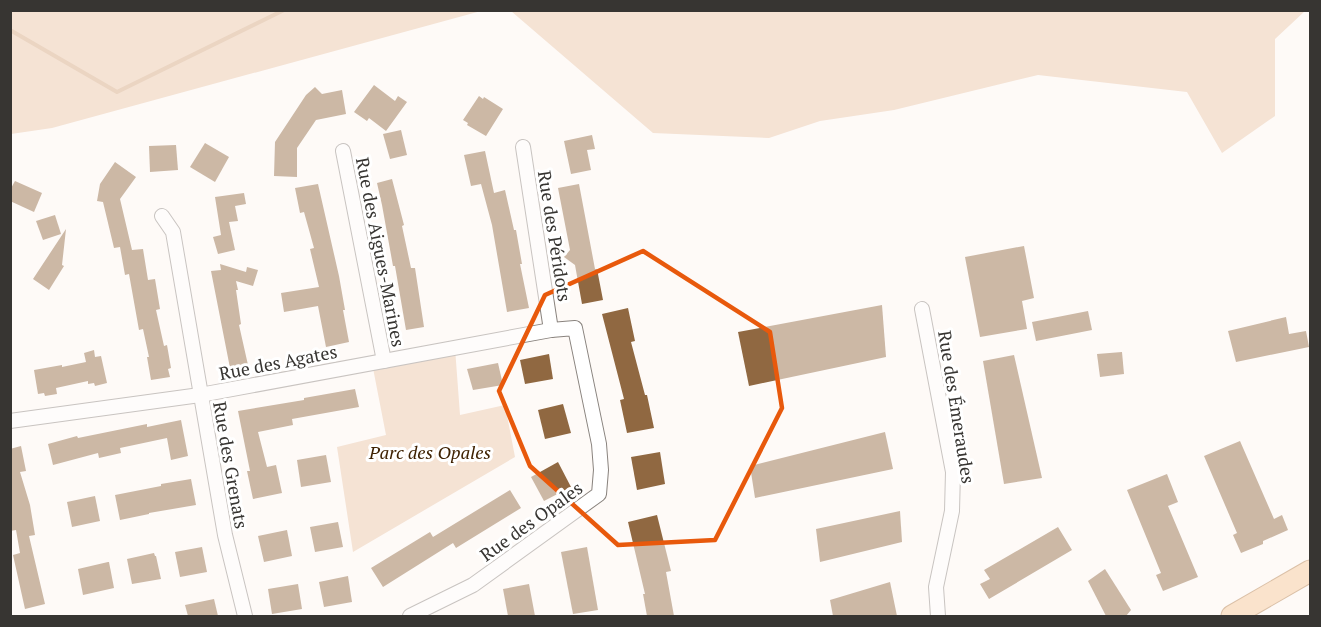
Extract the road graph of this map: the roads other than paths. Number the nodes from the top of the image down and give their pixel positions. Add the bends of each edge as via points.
1 (523, 147) dead end
2 (343, 151) dead end
3 (162, 216) dead end
4 (922, 309) dead end
5 (551, 330) junction
6 (384, 361) junction
7 (200, 395) junction
8 (10, 421) edge
9 (1311, 571) edge
10 (245, 616) edge
11 (410, 616) edge
12 (938, 616) edge
13 (1232, 616) edge

1 - 5 street, Rue des Péridots
2 - 6 street, Rue des Aigues-Marines
3 - 7 street, Rue des Grenats via 172,232
4 - 12 street, Rue des Émeraudes via 953,472 952,511 936,587
5 - 6 street, Rue des Agates
5 - 11 street, Rue des Opales via 574,328 600,444 599,494 472,585
6 - 7 street, Rue des Agates
7 - 8 street, Rue des Agates
7 - 10 street, Rue des Grenats via 225,535
9 - 13 main road

